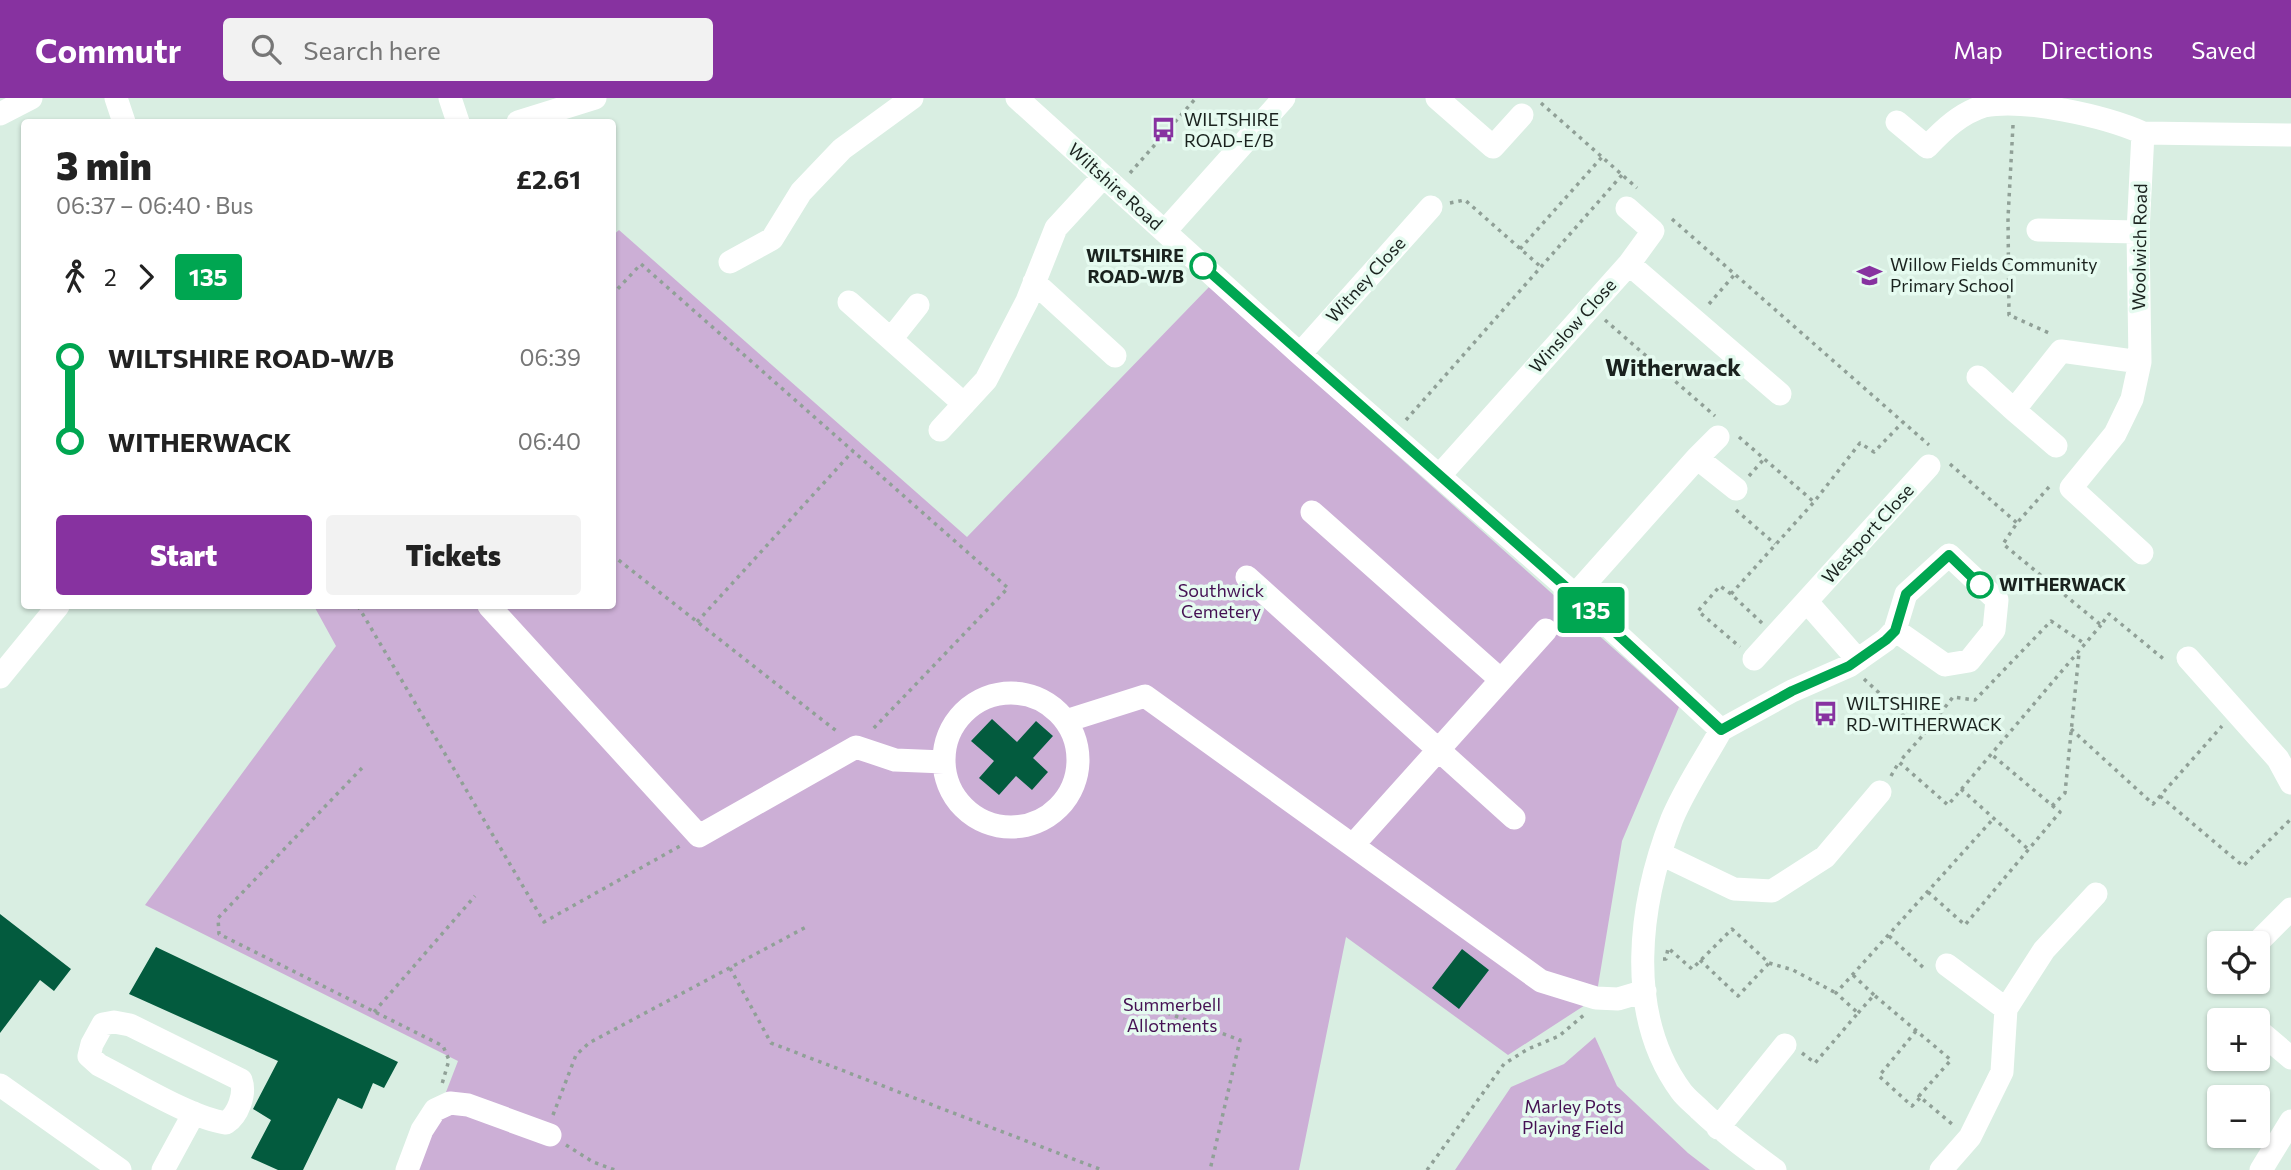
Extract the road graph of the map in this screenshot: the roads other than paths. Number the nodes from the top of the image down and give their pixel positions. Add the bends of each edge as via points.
1 (31, 98) edge
2 (116, 98) edge
3 (450, 98) edge
4 (594, 98) edge
5 (912, 98) edge
6 (1284, 98) edge
7 (1437, 98) edge
8 (1024, 100) edge
9 (1529, 107) edge
10 (0, 114) edge
11 (123, 119) edge
12 (456, 119) edge
13 (528, 119) edge
14 (1897, 122) dead end
15 (2143, 133) junction
16 (2291, 135) edge
17 (1110, 183) junction
18 (1635, 201) road end
19 (1431, 207) road end
20 (2038, 230) dead end
21 (1165, 231) junction
22 (2138, 232) junction
23 (730, 262) dead end
24 (1629, 264) junction
25 (1034, 282) junction
26 (849, 302) dead end
27 (918, 305) dead end
28 (891, 339) junction
29 (1300, 354) junction
30 (1115, 356) dead end
31 (2140, 362) junction
32 (1978, 377) dead end
33 (1780, 394) dead end
34 (964, 404) junction
35 (2014, 410) junction
36 (940, 430) dead end
37 (1725, 431) road end
38 (2056, 446) dead end
39 (1697, 458) junction
40 (1936, 458) road end
41 (1440, 475) junction
42 (1736, 489) dead end
43 (1312, 512) dead end
44 (2142, 553) dead end
45 (1247, 577) dead end
46 (1575, 595) junction
47 (1807, 602) junction
48 (56, 609) edge
49 (492, 609) edge
50 (1546, 630) dead end
51 (1895, 631) junction
52 (2188, 658) road end
53 (1754, 659) road end
54 (1853, 663) junction
55 (0, 677) edge
56 (1501, 680) junction
57 (1066, 720) junction
58 (1721, 730) junction
59 (1439, 750) junction
60 (944, 762) junction
61 (2291, 783) edge
62 (1880, 792) road end
63 (1514, 818) dead end
64 (1353, 845) junction
65 (1661, 854) junction
66 (2096, 894) dead end
67 (2291, 909) edge
68 (2269, 931) edge
69 (1947, 965) road end
70 (1645, 991) junction
71 (2006, 1009) junction
72 (2270, 1040) edge
73 (1785, 1045) road end
74 (2291, 1058) edge
75 (0, 1085) edge
76 (194, 1113) junction
77 (2291, 1121) edge
78 (1718, 1128) junction
79 (548, 1134) road end
80 (120, 1170) edge
81 (163, 1170) edge
82 (407, 1170) edge
83 (1775, 1170) edge
84 (1941, 1170) edge
85 (2261, 1170) edge

1 - 10 street
2 - 11 street
3 - 12 street
4 - 13 street
5 - 23 street via 842,149 801,192 772,239
6 - 21 street
7 - 9 street via 1493,147
8 - 17 street, Wiltshire Road
14 - 15 street via 1927,147 1966,114 2003,101 2089,113
15 - 16 street
15 - 22 street, Woolwich Road
17 - 21 street, Wiltshire Road
17 - 25 street via 1056,228
18 - 24 street via 1653,231
19 - 29 street, Witney Close
20 - 22 street
21 - 29 street, Wiltshire Road
22 - 31 street, Woolwich Road
24 - 33 street, Winslow Close
24 - 41 street, Winslow Close
25 - 30 street
25 - 34 street via 986,380
26 - 28 street
27 - 28 street
28 - 34 street
29 - 41 street, Wiltshire Road
31 - 35 street via 2061,351
31 - 44 street, Woolwich Road via 2132,400 2115,434 2074,484
32 - 35 street
34 - 36 street
35 - 38 street
37 - 39 street
39 - 42 street
39 - 46 street
40 - 47 street, Westport Close
41 - 46 street, Wiltshire Road
43 - 56 street
45 - 59 street
46 - 58 street, Wiltshire Road
47 - 53 street, Westport Close
47 - 54 street
48 - 55 street
49 - 60 street via 699,836 856,747 895,760
50 - 56 street
51 - 51 street via 1945,665 1969,661 1994,630 1997,600 1949,555 1906,594
51 - 54 street
52 - 61 street via 2278,759
54 - 58 street
56 - 59 street
57 - 60 street via 1051,705 1032,696 989,696 956,722
57 - 60 street via 1076,741 1079,764 1074,786 1044,819 1023,826 1000,826 978,818 961,804 949,785
57 - 64 street via 1145,696
58 - 65 street via 1673,818
59 - 63 street
59 - 64 street
62 - 65 street via 1825,857 1772,891 1734,889
64 - 70 street via 1541,981 1596,998 1618,999
65 - 70 street via 1647,902
66 - 71 street via 2044,950
67 - 68 street
69 - 71 street
70 - 78 street via 1655,1045 1681,1092
71 - 84 street via 2002,1073 1969,1138
72 - 74 street
73 - 78 street
75 - 80 street
76 - 76 street via 89,1056 103,1024 130,1026 241,1080 242,1097 232,1119 216,1122
76 - 81 street
77 - 85 street
78 - 83 street
79 - 82 street via 468,1105 450,1103 435,1110 422,1130

